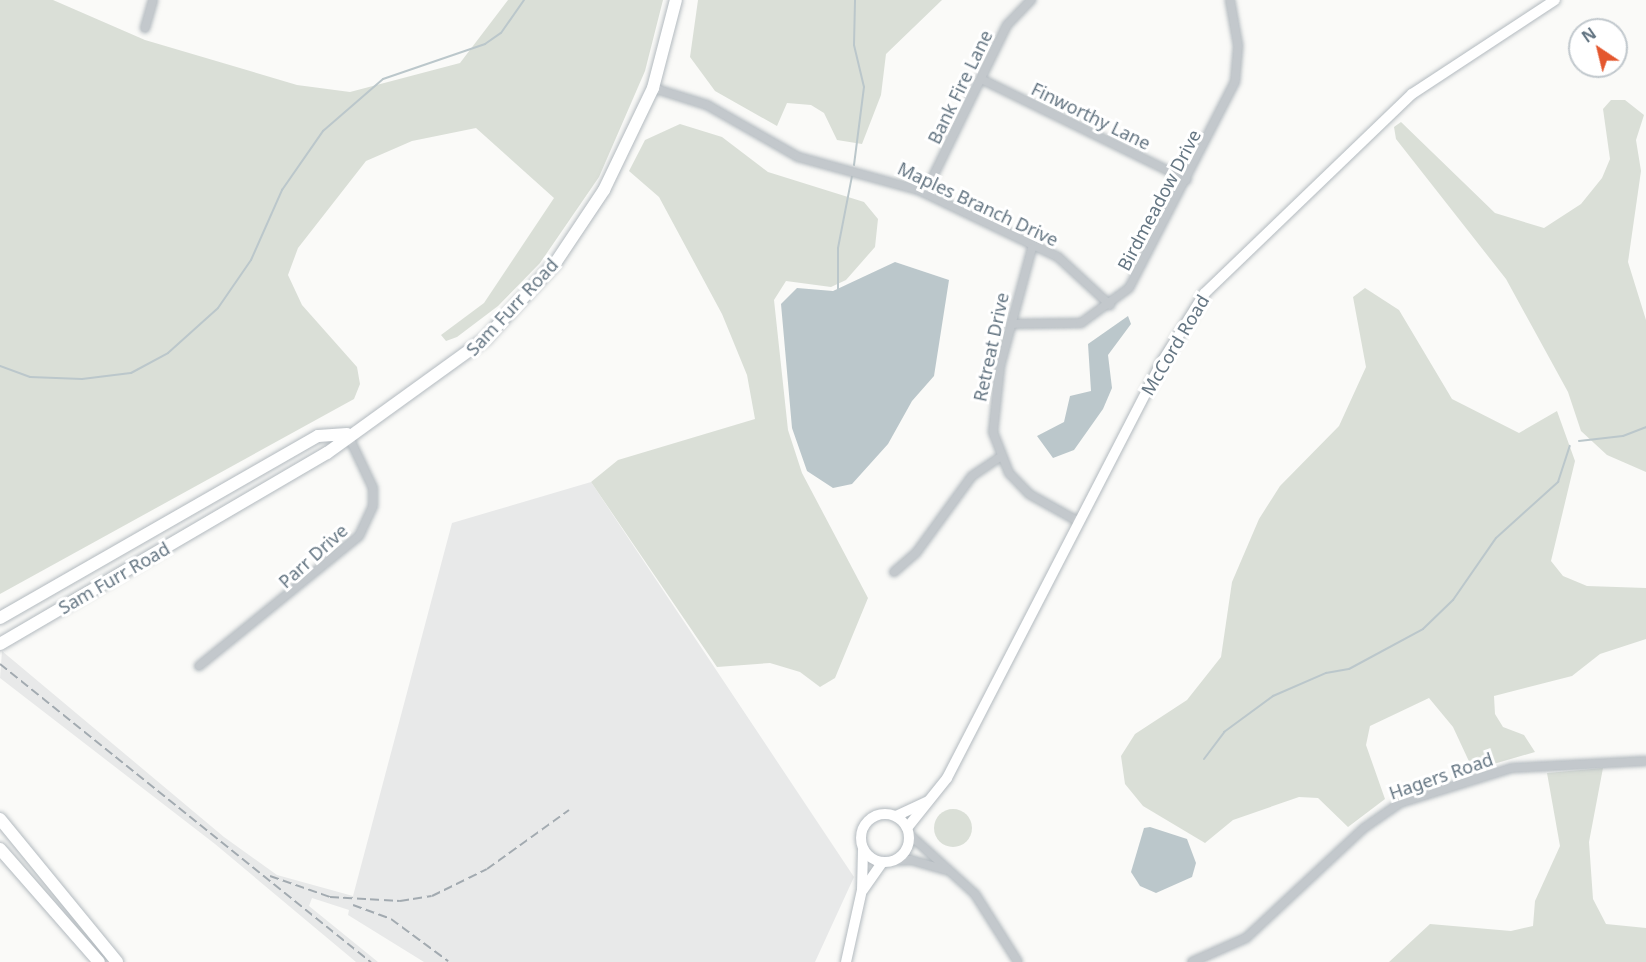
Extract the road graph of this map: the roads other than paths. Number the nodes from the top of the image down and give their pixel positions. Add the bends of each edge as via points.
1 (153, 0) edge
2 (676, 0) edge
3 (1031, 0) edge
4 (1230, 0) edge
5 (1555, 0) edge
6 (145, 28) dead end
7 (981, 79) junction
8 (653, 88) junction
9 (1187, 180) junction
10 (925, 193) junction
11 (1032, 248) junction
12 (1110, 305) junction
13 (1011, 324) junction
14 (347, 434) junction
15 (1000, 458) junction
16 (1079, 522) junction
17 (894, 572) dead end
18 (0, 618) edge
19 (0, 645) edge
20 (199, 666) dead end
21 (1646, 761) edge
22 (928, 801) junction
23 (896, 816) junction
24 (0, 819) edge
25 (908, 831) junction
26 (0, 849) edge
27 (863, 850) junction
28 (888, 862) junction
29 (15, 866) junction
30 (945, 870) junction
31 (862, 890) junction
32 (96, 935) junction
33 (99, 962) edge
34 (117, 962) edge
35 (846, 962) edge
36 (1018, 962) edge
37 (1192, 962) edge

1 - 6 street
2 - 8 main road, Sam Furr Road
3 - 7 street, Bank Fire Lane via 1007,25
4 - 9 street, Birdmeadow Drive via 1238,45 1235,82
5 - 16 street, McCord Road via 1413,94 1217,278 1181,328
7 - 9 street, Finworthy Lane
7 - 10 street, Bank Fire Lane
8 - 10 street, Maples Branch Drive via 707,105 798,157
8 - 14 main road, Sam Furr Road via 599,198 532,292 456,365
9 - 12 street, Birdmeadow Drive via 1143,267
10 - 11 street, Maples Branch Drive
11 - 12 street, Maples Branch Drive via 1073,267
11 - 13 street, Retreat Drive
12 - 13 street, Birdmeadow Drive via 1081,323
13 - 15 street, Retreat Drive via 993,408
14 - 18 main road, Sam Furr Road via 318,436
14 - 19 main road, Sam Furr Road via 327,453
14 - 20 street, Parr Drive via 372,478 373,506 366,527 274,610
15 - 16 street via 1029,494
15 - 17 street via 972,476 916,553
16 - 22 street, McCord Road via 947,778
21 - 37 street, Hagers Road via 1512,768 1400,803 1364,828 1246,938
22 - 23 street, McCord Road
22 - 25 street, McCord Road
23 - 25 street
23 - 27 street, McCord Road via 880,814 866,824
24 - 32 main road
25 - 28 street, McCord Road via 904,854
25 - 30 street
26 - 29 main road
27 - 28 street
27 - 31 street, McCord Road
28 - 30 street via 911,860
28 - 31 street, McCord Road
29 - 32 main road via 78,929
29 - 33 main road
30 - 36 street via 975,894
31 - 35 street, McCord Road
32 - 34 main road

